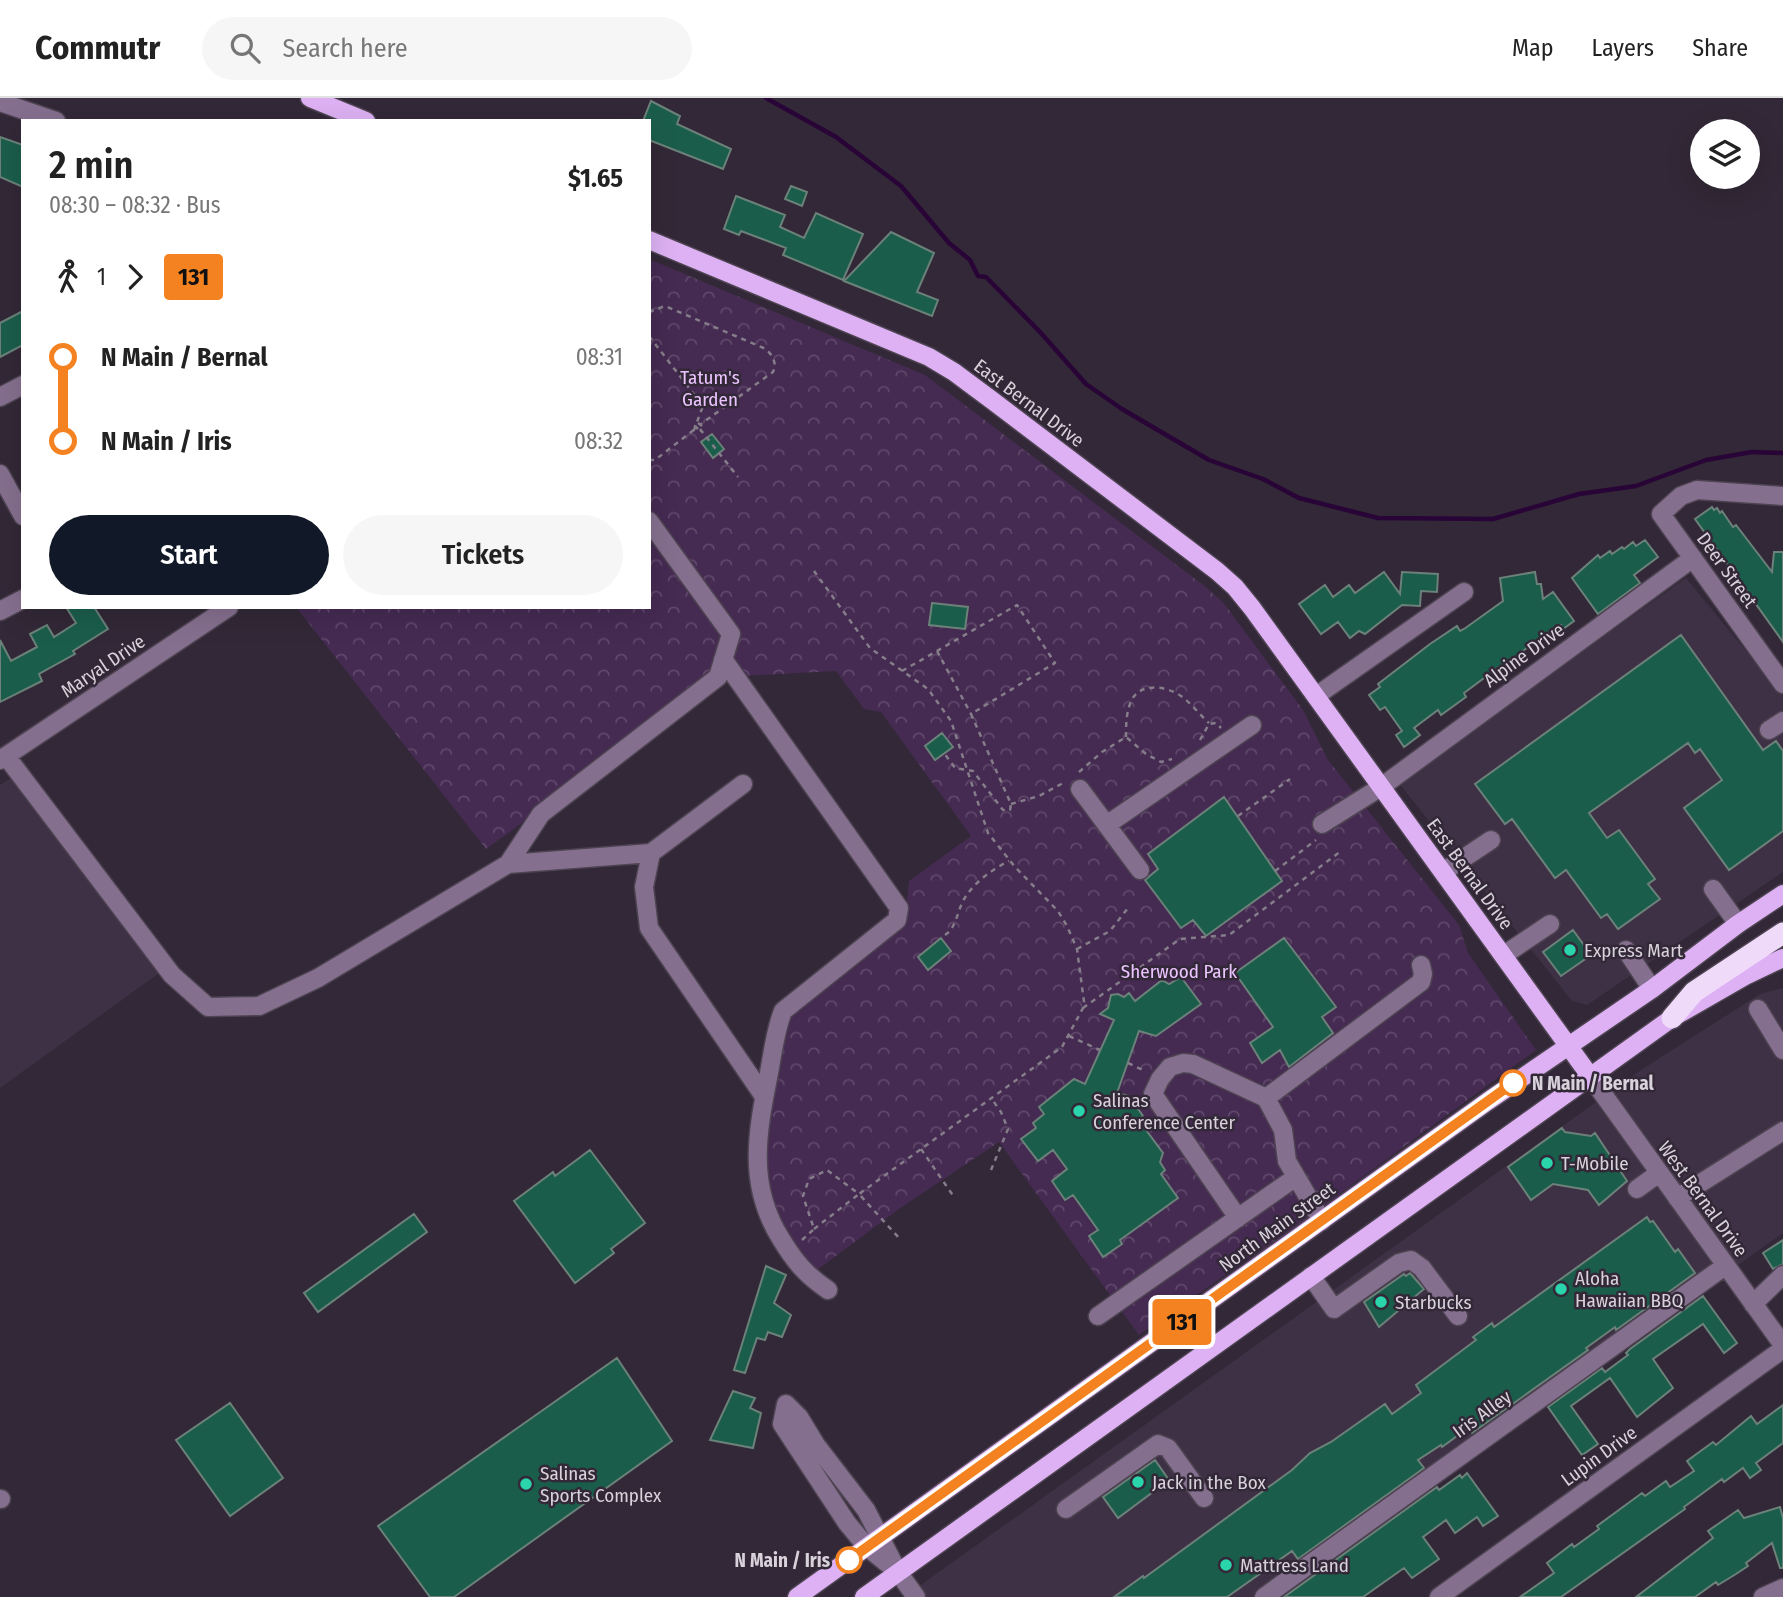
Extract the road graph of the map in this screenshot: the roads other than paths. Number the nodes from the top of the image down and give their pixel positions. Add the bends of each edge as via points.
1 (310, 98) edge
2 (0, 102) edge
3 (50, 119) edge
4 (361, 119) edge
5 (651, 241) edge
6 (21, 386) edge
7 (0, 397) edge
8 (0, 474) edge
9 (1783, 496) edge
10 (21, 512) edge
11 (651, 524) edge
12 (1693, 558) junction
13 (1464, 592) dead end
14 (21, 600) edge
15 (226, 609) edge
16 (0, 611) edge
17 (723, 659) junction
18 (1783, 684) edge
19 (1316, 696) junction
20 (1252, 725) dead end
21 (3, 758) edge
22 (743, 784) dead end
23 (1381, 786) junction
24 (1080, 789) dead end
25 (1108, 824) junction
26 (1319, 832) road end
27 (1491, 840) dead end
28 (651, 853) junction
29 (508, 864) junction
30 (1140, 870) dead end
31 (1443, 872) junction
32 (1713, 889) dead end
33 (1783, 894) edge
34 (1550, 924) dead end
35 (1738, 924) junction
36 (1783, 933) edge
37 (1626, 950) dead end
38 (1504, 955) junction
39 (1783, 958) edge
40 (1421, 965) dead end
41 (1652, 989) junction
42 (1758, 1009) dead end
43 (1672, 1018) junction
44 (1567, 1045) junction
45 (1783, 1049) edge
46 (1590, 1076) junction
47 (763, 1095) junction
48 (1266, 1098) junction
49 (1783, 1131) edge
50 (1659, 1173) junction
51 (1296, 1177) junction
52 (1637, 1189) dead end
53 (1677, 1198) junction
54 (1238, 1217) junction
55 (1322, 1221) junction
56 (1726, 1266) junction
57 (1783, 1275) edge
58 (1311, 1276) junction
59 (828, 1290) dead end
60 (1753, 1304) junction
61 (1098, 1316) dead end
62 (1458, 1316) dead end
63 (1783, 1347) edge
64 (810, 1451) dead end
65 (1204, 1498) dead end
66 (1066, 1509) dead end
67 (874, 1542) junction
68 (898, 1572) junction
69 (1783, 1588) edge
70 (797, 1597) edge
71 (863, 1597) edge
72 (916, 1597) edge
73 (1264, 1597) edge
74 (1439, 1597) edge
75 (1763, 1597) edge

1 - 4 main road
2 - 3 street
5 - 19 main road, East Bernal Drive via 903,345 954,372 1226,579
6 - 7 street
8 - 10 street
9 - 12 street, Deer Street via 1697,490 1681,496 1661,514
11 - 17 street via 731,634
12 - 18 street, Deer Street
12 - 23 street, Alpine Drive
13 - 19 street
14 - 16 street
15 - 21 street, Maryal Drive
17 - 29 street via 718,677 541,814
17 - 47 street via 900,911 897,919 783,1011
19 - 23 main road, East Bernal Drive
20 - 25 street
21 - 29 street via 172,975 208,1007 259,1006 318,978
22 - 28 street
23 - 26 street, Alpine Drive
23 - 31 main road, East Bernal Drive
24 - 25 street
25 - 30 street
27 - 31 street
28 - 29 street
28 - 47 street via 644,887 649,928
31 - 38 main road, East Bernal Drive
32 - 35 street
33 - 35 main road, North Main Street
34 - 38 street
35 - 41 main road, North Main Street
36 - 43 highway via 1694,992
37 - 41 street
38 - 44 main road, East Bernal Drive
39 - 43 main road
40 - 48 street via 1421,982
41 - 44 main road, North Main Street
42 - 45 street
43 - 46 main road
44 - 46 main road, East Bernal Drive
44 - 55 main road, North Main Street
46 - 50 street, West Bernal Drive
46 - 58 main road
47 - 59 street via 757,1158 765,1210 805,1274
48 - 51 street via 1283,1130 1287,1161
48 - 54 street via 1183,1063 1170,1067 1153,1094
49 - 53 street
50 - 52 street
50 - 53 street, West Bernal Drive
51 - 54 street
51 - 55 street
53 - 56 street, West Bernal Drive
54 - 61 street
55 - 67 main road, North Main Street
56 - 60 street, West Bernal Drive
56 - 73 street, Iris Alley
57 - 60 street
58 - 62 street via 1335,1309 1399,1263 1411,1261 1422,1268
58 - 68 main road
60 - 63 street, West Bernal Drive
63 - 74 street, Lupin Drive
64 - 67 street via 866,1510
65 - 66 street via 1168,1448 1158,1444
67 - 68 street
67 - 70 main road, North Main Street
68 - 71 main road
68 - 72 street
69 - 75 street

